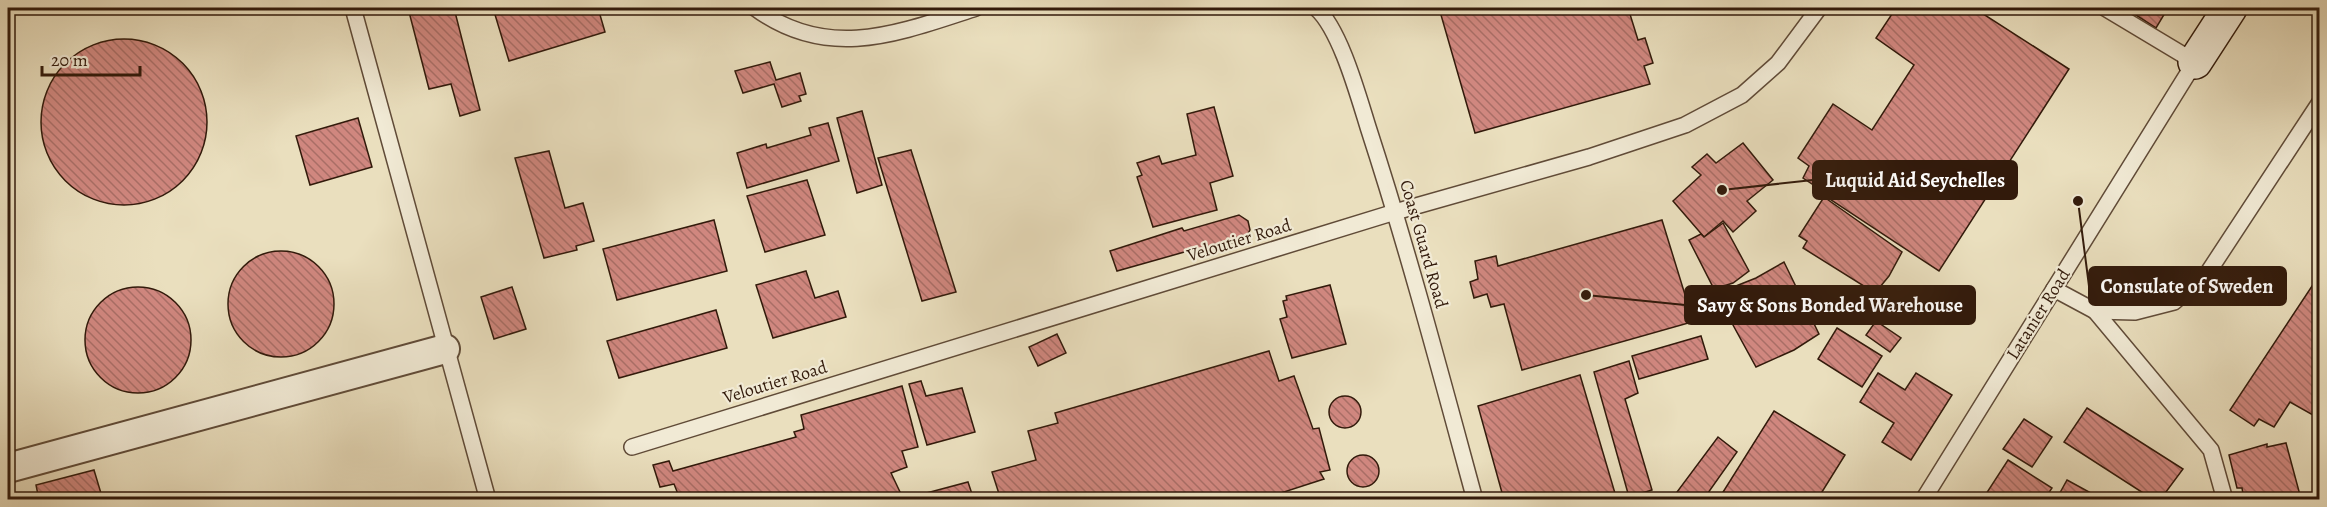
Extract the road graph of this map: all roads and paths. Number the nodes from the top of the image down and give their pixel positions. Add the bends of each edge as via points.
1 (353, 8) edge
2 (756, 8) edge
3 (976, 8) edge
4 (1316, 8) edge
5 (1819, 8) edge
6 (2105, 8) edge
7 (2230, 8) edge
8 (2194, 62) junction
9 (2319, 102) edge
10 (1395, 212) junction
11 (2054, 289) junction
12 (2096, 311) junction
13 (445, 349) junction
14 (632, 447) dead end
15 (8, 468) edge
16 (488, 500) edge
17 (1475, 500) edge
18 (1923, 500) edge
19 (2225, 500) edge

1 - 13 lane
2 - 3 lane via 800,32 841,40 906,30
4 - 10 lane, Coast Guard Road via 1327,17 1353,81
5 - 10 lane, Veloutier Road via 1778,63 1742,96 1686,125
6 - 8 lane
7 - 8 street, Latanier Road
8 - 11 lane, Latanier Road
9 - 12 lane via 2207,274 2174,302 2135,312
10 - 14 lane, Veloutier Road
10 - 17 lane, Coast Guard Road
11 - 12 lane
11 - 18 lane, Latanier Road
12 - 19 lane via 2211,450
13 - 15 street
13 - 16 lane

